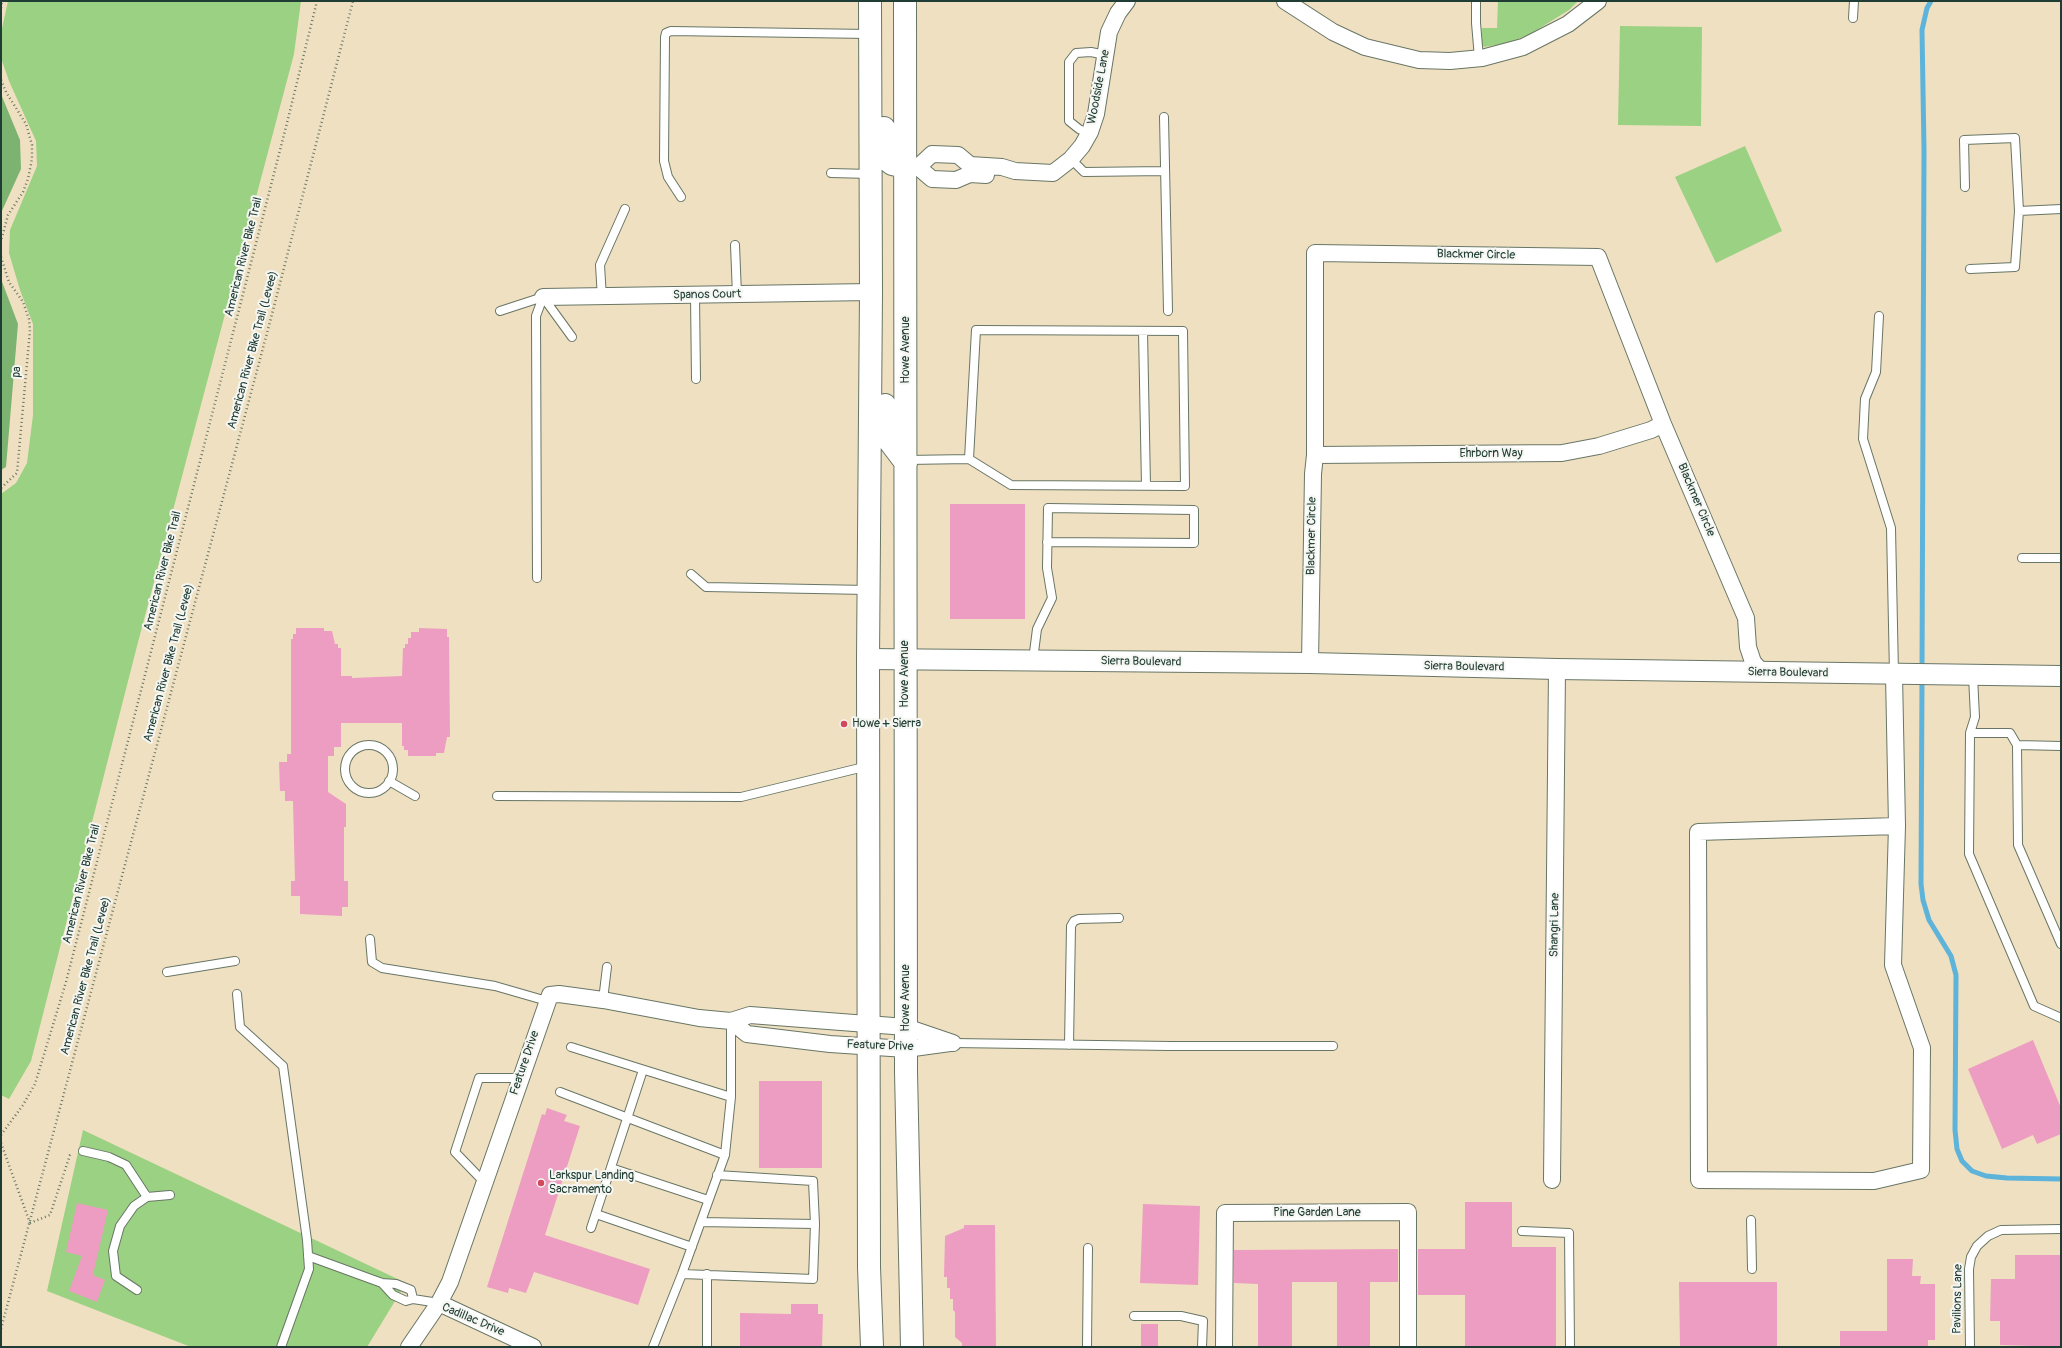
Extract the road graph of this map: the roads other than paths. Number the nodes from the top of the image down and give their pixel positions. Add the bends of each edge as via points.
1 (870, 1) edge
2 (905, 1) edge
3 (1127, 1) edge
4 (1285, 1) edge
5 (1476, 1) edge
6 (1598, 1) edge
7 (1854, 1) edge
8 (1852, 18) dead end
9 (870, 34) junction
10 (1105, 55) junction
11 (1479, 58) junction
12 (1164, 117) dead end
13 (1089, 134) junction
14 (1071, 159) junction
15 (912, 167) junction
16 (970, 170) junction
17 (1165, 171) junction
18 (831, 173) dead end
19 (871, 174) junction
20 (1965, 187) dead end
21 (681, 197) dead end
22 (625, 209) dead end
23 (2061, 209) edge
24 (2019, 211) junction
25 (735, 245) dead end
26 (1970, 269) dead end
27 (871, 292) junction
28 (737, 295) junction
29 (695, 296) junction
30 (543, 297) junction
31 (602, 298) junction
32 (500, 311) dead end
33 (1168, 311) dead end
34 (1879, 316) dead end
35 (1143, 331) junction
36 (572, 337) dead end
37 (696, 379) dead end
38 (1663, 424) junction
39 (1315, 455) junction
40 (969, 459) junction
41 (906, 462) junction
42 (1146, 486) junction
43 (1048, 542) junction
44 (2022, 558) dead end
45 (2061, 558) edge
46 (691, 574) dead end
47 (537, 578) dead end
48 (869, 590) junction
49 (868, 659) junction
50 (905, 660) junction
51 (1033, 661) junction
52 (1310, 663) junction
53 (1557, 669) junction
54 (1762, 672) junction
55 (1912, 675) junction
56 (1973, 676) junction
57 (2061, 676) edge
58 (1970, 733) junction
59 (2017, 745) junction
60 (2061, 746) edge
61 (868, 766) junction
62 (390, 781) junction
63 (415, 796) dead end
64 (497, 796) dead end
65 (1897, 826) junction
66 (1119, 918) dead end
67 (370, 939) dead end
68 (2061, 944) edge
69 (235, 961) dead end
70 (607, 967) dead end
71 (167, 972) dead end
72 (237, 994) dead end
73 (603, 1000) junction
74 (547, 1001) junction
75 (2061, 1018) edge
76 (731, 1022) junction
77 (869, 1025) junction
78 (906, 1027) junction
79 (952, 1043) junction
80 (1069, 1044) junction
81 (1333, 1046) dead end
82 (571, 1047) dead end
83 (869, 1047) junction
84 (906, 1049) junction
85 (643, 1070) junction
86 (520, 1078) junction
87 (560, 1092) dead end
88 (731, 1097) junction
89 (628, 1118) junction
90 (83, 1151) road end
91 (725, 1155) junction
92 (611, 1168) junction
93 (717, 1175) junction
94 (1552, 1180) dead end
95 (484, 1182) junction
96 (170, 1196) dead end
97 (147, 1197) junction
98 (708, 1200) junction
99 (596, 1214) junction
100 (1751, 1220) dead end
101 (701, 1222) junction
102 (816, 1224) junction
103 (591, 1228) dead end
104 (2061, 1229) edge
105 (1522, 1231) dead end
106 (692, 1247) junction
107 (1088, 1248) dead end
108 (308, 1256) junction
109 (1752, 1269) dead end
110 (682, 1274) junction
111 (707, 1274) junction
112 (382, 1283) junction
113 (137, 1290) dead end
114 (413, 1299) junction
115 (439, 1303) junction
116 (1134, 1316) dead end
117 (281, 1347) edge
118 (409, 1347) edge
119 (533, 1347) edge
120 (653, 1347) edge
121 (707, 1347) edge
122 (872, 1347) edge
123 (912, 1347) edge
124 (1087, 1347) edge
125 (1202, 1347) edge
126 (1224, 1347) edge
127 (1408, 1347) edge
128 (1570, 1347) edge
129 (1970, 1347) edge

1 - 9 main road
2 - 15 main road, Howe Avenue
3 - 10 street, Woodside Lane via 1118,13 1110,32
4 - 11 street via 1333,32 1365,47 1419,60 1450,61
5 - 11 lane
6 - 11 street via 1568,24 1544,37 1523,47
7 - 8 lane
9 - 15 main road via 883,56 884,153 892,164
9 - 19 main road
9 - 21 lane via 671,31 666,33 663,151 666,170
10 - 13 street, Woodside Lane via 1096,114
10 - 13 lane via 1091,52 1076,53 1069,62 1069,121
12 - 17 lane
13 - 14 street, Woodside Lane
14 - 16 street, Woodside Lane via 1053,173 1015,171 1002,167
14 - 17 lane via 1084,172
15 - 16 street, Woodside Lane via 932,179 956,180
15 - 16 street, Woodside Lane via 932,154 958,155
15 - 41 main road, Howe Avenue
17 - 33 lane
18 - 19 lane
19 - 27 main road
20 - 24 lane via 1964,140 2015,138
22 - 31 lane via 600,265
23 - 24 lane
24 - 26 lane via 2015,267
25 - 28 lane
27 - 28 street, Spanos Court
27 - 41 main road via 885,320 884,434
27 - 48 main road
28 - 29 street, Spanos Court
29 - 31 street, Spanos Court
29 - 37 lane
30 - 31 street, Spanos Court
30 - 32 lane
30 - 36 lane
30 - 47 lane via 536,316
34 - 55 lane via 1876,372 1865,399 1863,439 1891,528
35 - 40 lane via 976,330
35 - 42 lane
35 - 42 lane via 1183,331 1185,486
38 - 39 street, Ehrborn Way via 1599,446 1562,453
38 - 39 street, Blackmer Circle via 1598,257 1315,253
38 - 54 street, Blackmer Circle via 1746,618 1748,647 1754,662
39 - 52 street, Blackmer Circle via 1312,474
40 - 41 lane
40 - 42 lane via 1011,485
41 - 50 main road, Howe Avenue
43 - 43 lane via 1048,508 1194,510 1194,543
43 - 51 lane via 1047,568 1052,598 1037,629
44 - 45 lane
46 - 48 lane via 706,587
48 - 49 main road
49 - 50 street, Sierra Boulevard
49 - 61 main road
50 - 51 street, Sierra Boulevard
50 - 78 main road, Howe Avenue
51 - 52 street, Sierra Boulevard
52 - 53 street, Sierra Boulevard
53 - 54 street, Sierra Boulevard
53 - 94 street, Shangri Lane
54 - 55 street, Sierra Boulevard
55 - 56 street, Sierra Boulevard
55 - 65 street
56 - 57 street, Sierra Boulevard
56 - 58 lane via 1975,717
58 - 59 lane via 2010,733
58 - 75 lane via 1969,854 2034,1006
59 - 60 lane
59 - 68 lane via 2018,845
61 - 64 lane via 741,797
61 - 77 main road
62 - 62 lane via 392,761 383,749 368,745 353,751 348,757 345,772 352,786 359,791 374,792 382,789
62 - 63 lane
65 - 65 street via 1893,965 1922,1048 1921,1170 1874,1181 1698,1180 1698,832
66 - 80 lane via 1079,919 1071,926
67 - 74 lane via 372,962 382,968 495,986
69 - 71 lane
70 - 73 lane
72 - 108 lane via 240,1027 282,1066
73 - 74 street, Feature Drive via 559,994 550,995
73 - 76 street, Feature Drive
74 - 86 street, Feature Drive
76 - 77 street, Feature Drive via 750,1015
76 - 83 street, Feature Drive via 747,1034
76 - 88 lane
77 - 78 street, Feature Drive
77 - 83 main road
78 - 79 street, Feature Drive
78 - 84 main road, Howe Avenue
79 - 80 lane
79 - 84 street, Feature Drive
80 - 81 lane
82 - 85 lane
83 - 84 street, Feature Drive
83 - 122 main road via 869,1267
84 - 123 main road, Howe Avenue
85 - 88 lane
85 - 89 lane
86 - 95 street, Feature Drive
86 - 95 lane via 479,1078 455,1152
87 - 89 lane
88 - 91 lane
89 - 91 lane
89 - 92 lane
90 - 97 lane via 109,1157 126,1165
91 - 93 lane
92 - 98 lane
92 - 99 lane
93 - 98 lane
93 - 102 lane via 813,1181
95 - 115 street, Feature Drive via 450,1282
96 - 97 lane
97 - 113 lane via 134,1206 120,1226 113,1251 116,1276
98 - 101 lane
99 - 103 lane
99 - 106 lane
100 - 109 lane
101 - 102 lane
101 - 106 lane
102 - 111 lane via 813,1279
104 - 129 lane, Pavilions Lane via 2001,1230 1988,1236 1977,1246 1968,1269
105 - 128 lane via 1569,1233
106 - 110 lane
107 - 124 lane
108 - 112 lane
108 - 117 lane via 309,1269
110 - 111 lane
110 - 120 lane
111 - 121 lane
112 - 114 lane via 393,1295 406,1301
112 - 114 lane via 396,1284 411,1290
114 - 115 lane
115 - 118 street, Cadillac Drive
115 - 119 street, Cadillac Drive
116 - 125 lane via 1181,1316 1203,1321
126 - 127 street, Pine Garden Lane via 1226,1213 1408,1212

